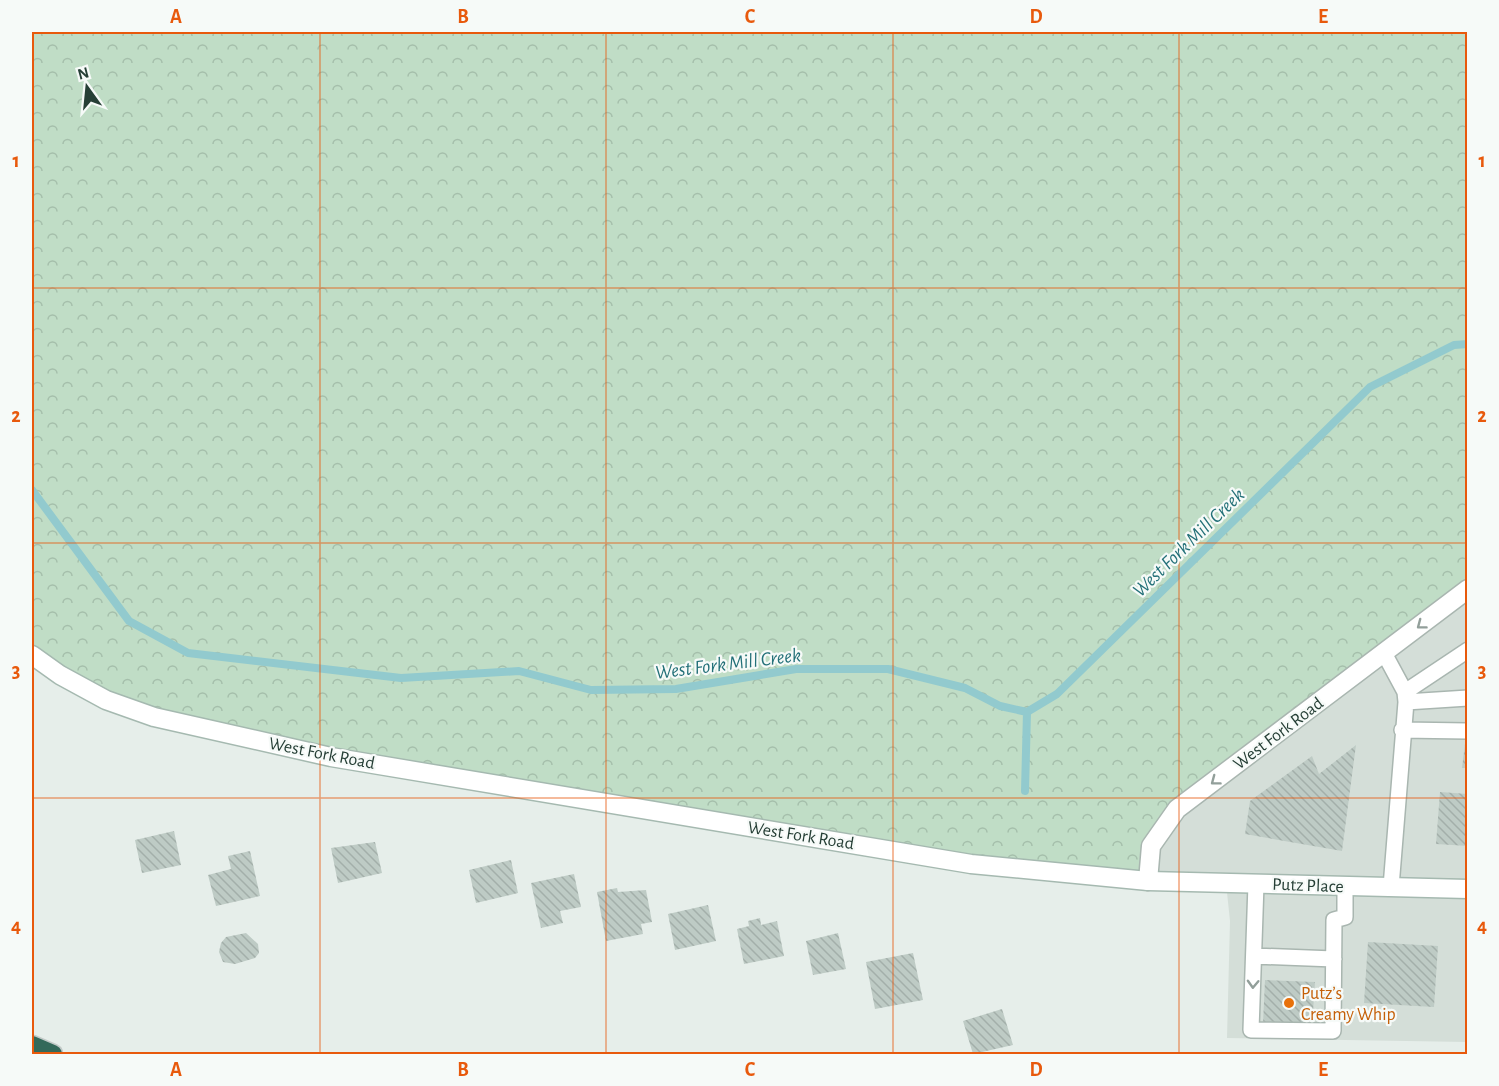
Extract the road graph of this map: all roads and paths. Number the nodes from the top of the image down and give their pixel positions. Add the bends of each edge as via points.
1 (1467, 589) edge
2 (1467, 650) edge
3 (1384, 653) junction
4 (32, 655) edge
5 (1405, 697) junction
6 (1467, 698) edge
7 (1402, 730) junction
8 (1467, 731) edge
9 (1148, 881) junction
10 (1256, 884) junction
11 (1345, 886) junction
12 (1390, 887) junction
13 (1467, 890) edge
14 (1254, 956) junction
15 (1334, 959) junction
16 (32, 1045) edge
17 (53, 1054) edge

1 -> 3 street, West Fork Road
2 - 5 lane
3 - 5 lane
3 -> 9 street, West Fork Road via 1177,809 1151,846
4 - 9 street, West Fork Road via 106,700 154,717 331,757 971,864
5 - 6 lane
5 - 7 lane
7 - 8 lane
7 - 12 lane
9 - 10 street, Putz Place
10 - 11 street, Putz Place
10 - 14 lane
11 - 12 street, Putz Place
11 - 15 lane via 1345,917 1334,920
12 - 13 street, Putz Place
14 - 15 lane
14 -> 15 lane via 1251,1030 1333,1031
16 - 17 highway

